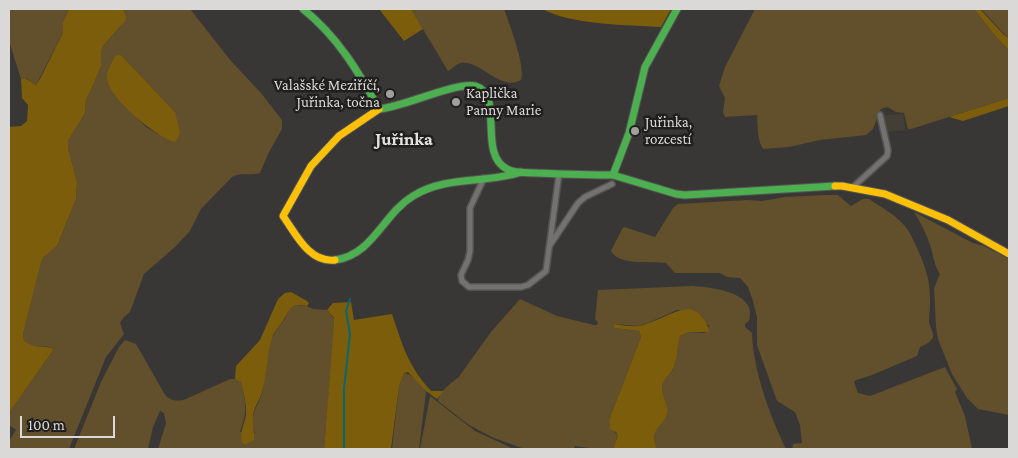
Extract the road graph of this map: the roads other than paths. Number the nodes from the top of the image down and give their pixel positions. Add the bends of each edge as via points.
1 (303, 9) edge
2 (677, 9) edge
3 (379, 109) junction
4 (880, 115) dead end
5 (521, 172) junction
6 (559, 174) junction
7 (613, 175) junction
8 (484, 178) junction
9 (612, 184) dead end
10 (852, 188) junction
11 (550, 246) junction
12 (1009, 254) edge

1 - 3 street via 349,56
2 - 7 street via 645,67 629,133
3 - 5 street via 463,86 478,87 487,96 490,108 490,145 494,156 506,168
3 - 8 street via 339,136 311,166 283,216 317,258 327,262 338,261 359,253 413,195 438,186
4 - 10 street via 887,156
5 - 6 street
5 - 8 street via 506,178
6 - 7 street
6 - 11 street
7 - 10 street via 685,195
8 - 11 street via 470,208 470,251 461,275 463,284 469,287 521,287 528,284 546,271
9 - 11 street via 578,203
10 - 12 street via 885,194 932,213

